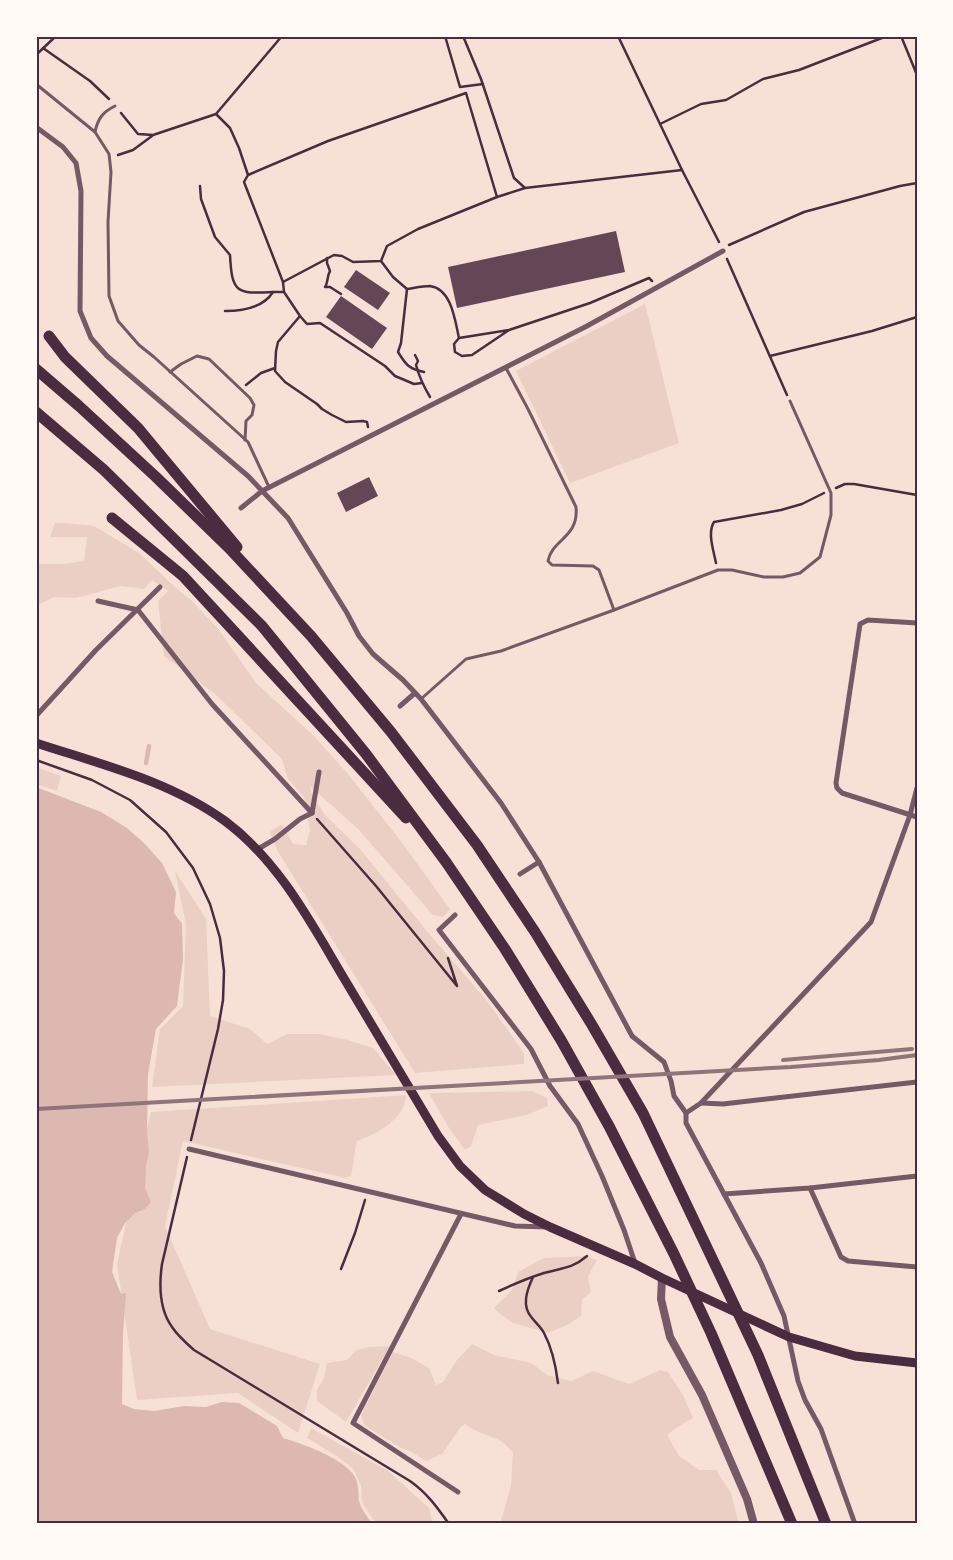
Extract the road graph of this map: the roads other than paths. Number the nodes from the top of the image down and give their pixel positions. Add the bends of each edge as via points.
1 (36, 84) edge
2 (115, 106) road end
3 (36, 127) edge
4 (95, 132) junction
5 (723, 251) road end
6 (49, 336) dead end
7 (506, 368) junction
8 (36, 369) edge
9 (170, 372) junction
10 (790, 401) road end
11 (36, 412) edge
12 (245, 440) junction
13 (269, 487) junction
14 (262, 491) junction
15 (241, 508) dead end
16 (112, 518) dead end
17 (160, 587) dead end
18 (98, 601) dead end
19 (138, 610) junction
20 (614, 610) junction
21 (917, 623) edge
22 (311, 636) junction
23 (415, 692) junction
24 (421, 698) junction
25 (400, 706) dead end
26 (36, 716) edge
27 (36, 743) edge
28 (319, 772) dead end
29 (917, 788) edge
30 (312, 813) junction
31 (910, 815) junction
32 (917, 817) edge
33 (258, 849) junction
34 (446, 862) junction
35 (539, 862) junction
36 (520, 874) dead end
37 (455, 915) dead end
38 (917, 1082) edge
39 (701, 1103) junction
40 (686, 1113) junction
41 (189, 1149) road end
42 (917, 1176) edge
43 (810, 1188) junction
44 (724, 1194) junction
45 (461, 1214) junction
46 (550, 1227) junction
47 (635, 1264) junction
48 (917, 1267) edge
49 (662, 1278) junction
50 (789, 1337) junction
51 (917, 1363) edge
52 (458, 1492) dead end
53 (754, 1524) edge
54 (792, 1524) edge
55 (826, 1524) edge
56 (855, 1524) edge

1 - 4 lane
2 - 4 lane via 106,110 98,120
3 - 14 street via 63,147 76,163 81,191 80,311 91,338 107,356
4 - 9 lane via 109,154 111,172 107,258 109,296 118,321
5 - 7 street
6 - 22 highway via 65,357 138,428
7 - 13 street
7 - 20 lane via 576,506 573,528 549,555 548,561 552,565 593,566 599,570
8 - 22 highway via 156,477 229,548
9 - 12 lane
9 - 12 lane via 197,356 210,359 254,405 246,422
10 - 20 lane via 830,490 831,515 820,557 800,574 783,577 718,570
11 - 34 highway via 104,470 262,626 366,754
12 - 13 lane
13 - 14 street
14 - 15 street
14 - 23 street via 288,518 359,636 373,654
16 - 34 highway via 183,576
17 - 19 street
18 - 19 street
19 - 26 street via 96,650
19 - 30 street via 212,704
20 - 24 lane via 501,651 466,659
21 - 31 street via 868,620 860,624 836,783 842,793
22 - 55 highway via 409,755 476,845 592,1025 643,1113 720,1273 758,1355
23 - 24 street
23 - 25 street
24 - 35 street via 500,803
27 - 33 main road via 145,779 193,801
28 - 30 street
29 - 31 street
30 - 33 street
31 - 32 street
31 - 39 street via 871,922
33 - 46 main road via 299,902 438,1136 460,1166 485,1190
34 - 54 highway via 506,949 609,1126 711,1333
35 - 36 street
35 - 40 street via 632,1036 664,1062 674,1096
37 - 47 street via 439,930 531,1049 550,1086 578,1124 624,1230
38 - 39 street via 723,1104
39 - 40 street
40 - 44 street via 686,1123
41 - 45 street
42 - 43 street
43 - 44 street
43 - 48 street via 841,1257 848,1261
44 - 50 street via 761,1264 784,1316
45 - 46 street via 515,1226
45 - 52 street via 353,1423
46 - 47 main road
47 - 49 main road
49 - 50 main road
49 - 53 street via 661,1299 670,1337 702,1395 747,1499
50 - 51 main road via 855,1356
50 - 56 street via 805,1400 820,1429

